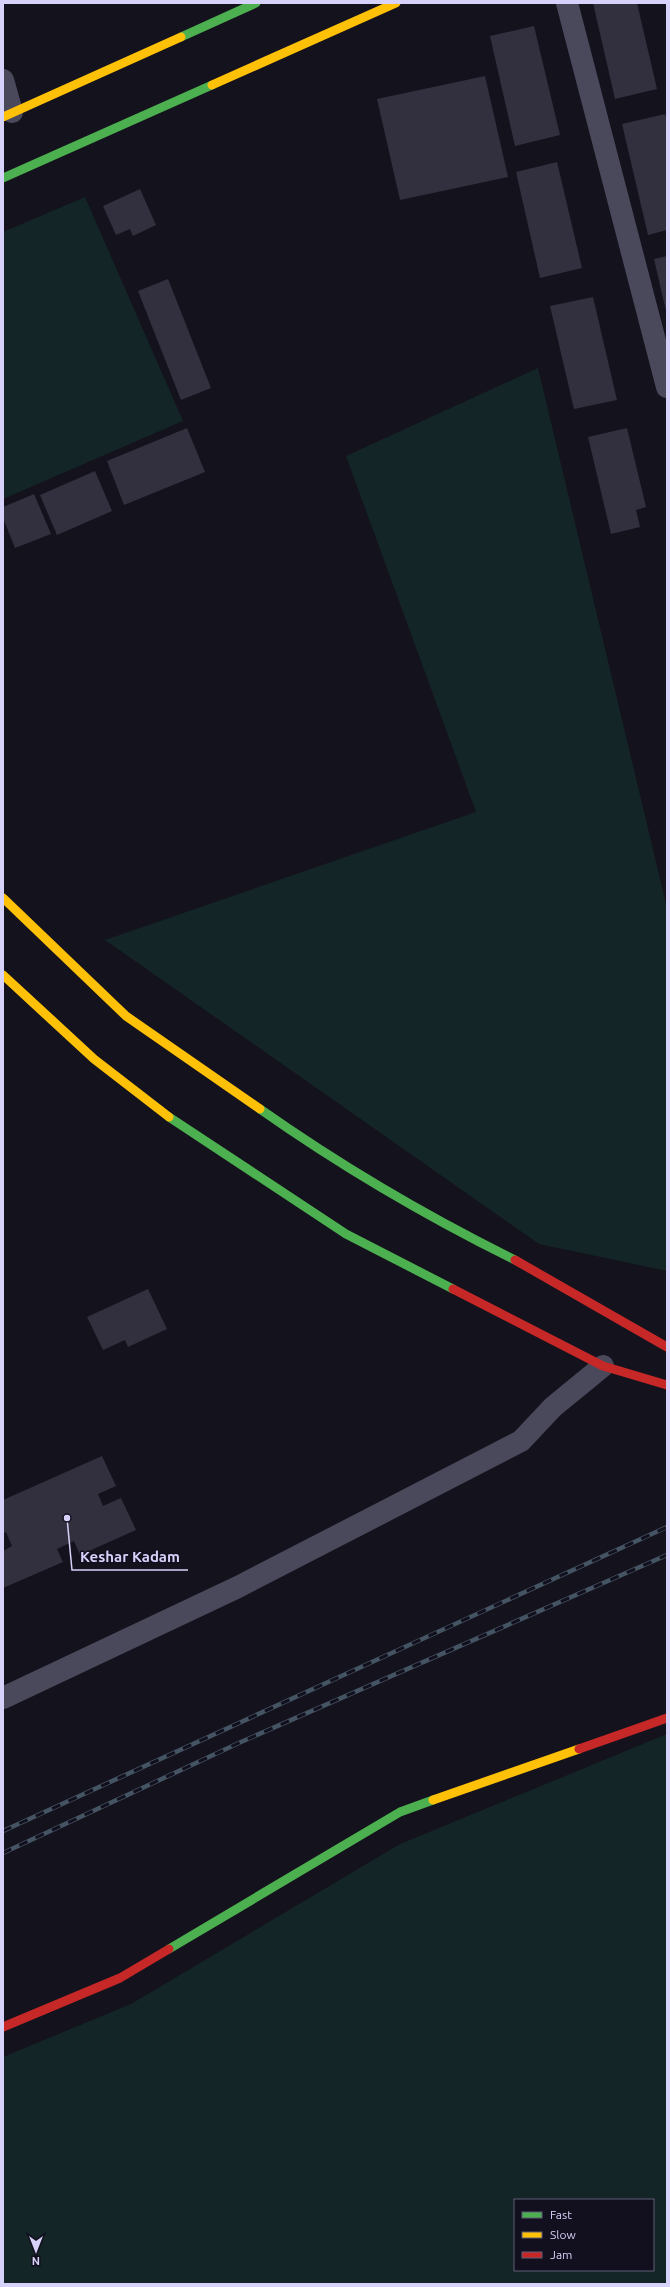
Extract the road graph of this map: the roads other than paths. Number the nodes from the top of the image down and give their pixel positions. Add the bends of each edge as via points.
1 (256, 3) edge
2 (396, 3) edge
3 (567, 3) edge
4 (3, 80) edge
5 (8, 114) edge
6 (3, 178) edge
7 (667, 386) edge
8 (3, 898) edge
9 (3, 975) edge
10 (667, 1347) edge
11 (603, 1366) junction
12 (667, 1385) edge
13 (3, 1698) edge
14 (667, 1718) edge
15 (3, 2027) edge

1 - 5 street
2 - 6 street
3 - 7 street
4 - 5 street
8 - 10 street via 126,1016 308,1143 448,1227 526,1266
9 - 11 street via 94,1059 176,1123 346,1234
11 - 12 street
11 - 13 street via 552,1407 521,1441 238,1587
14 - 15 street via 400,1812 120,1978

